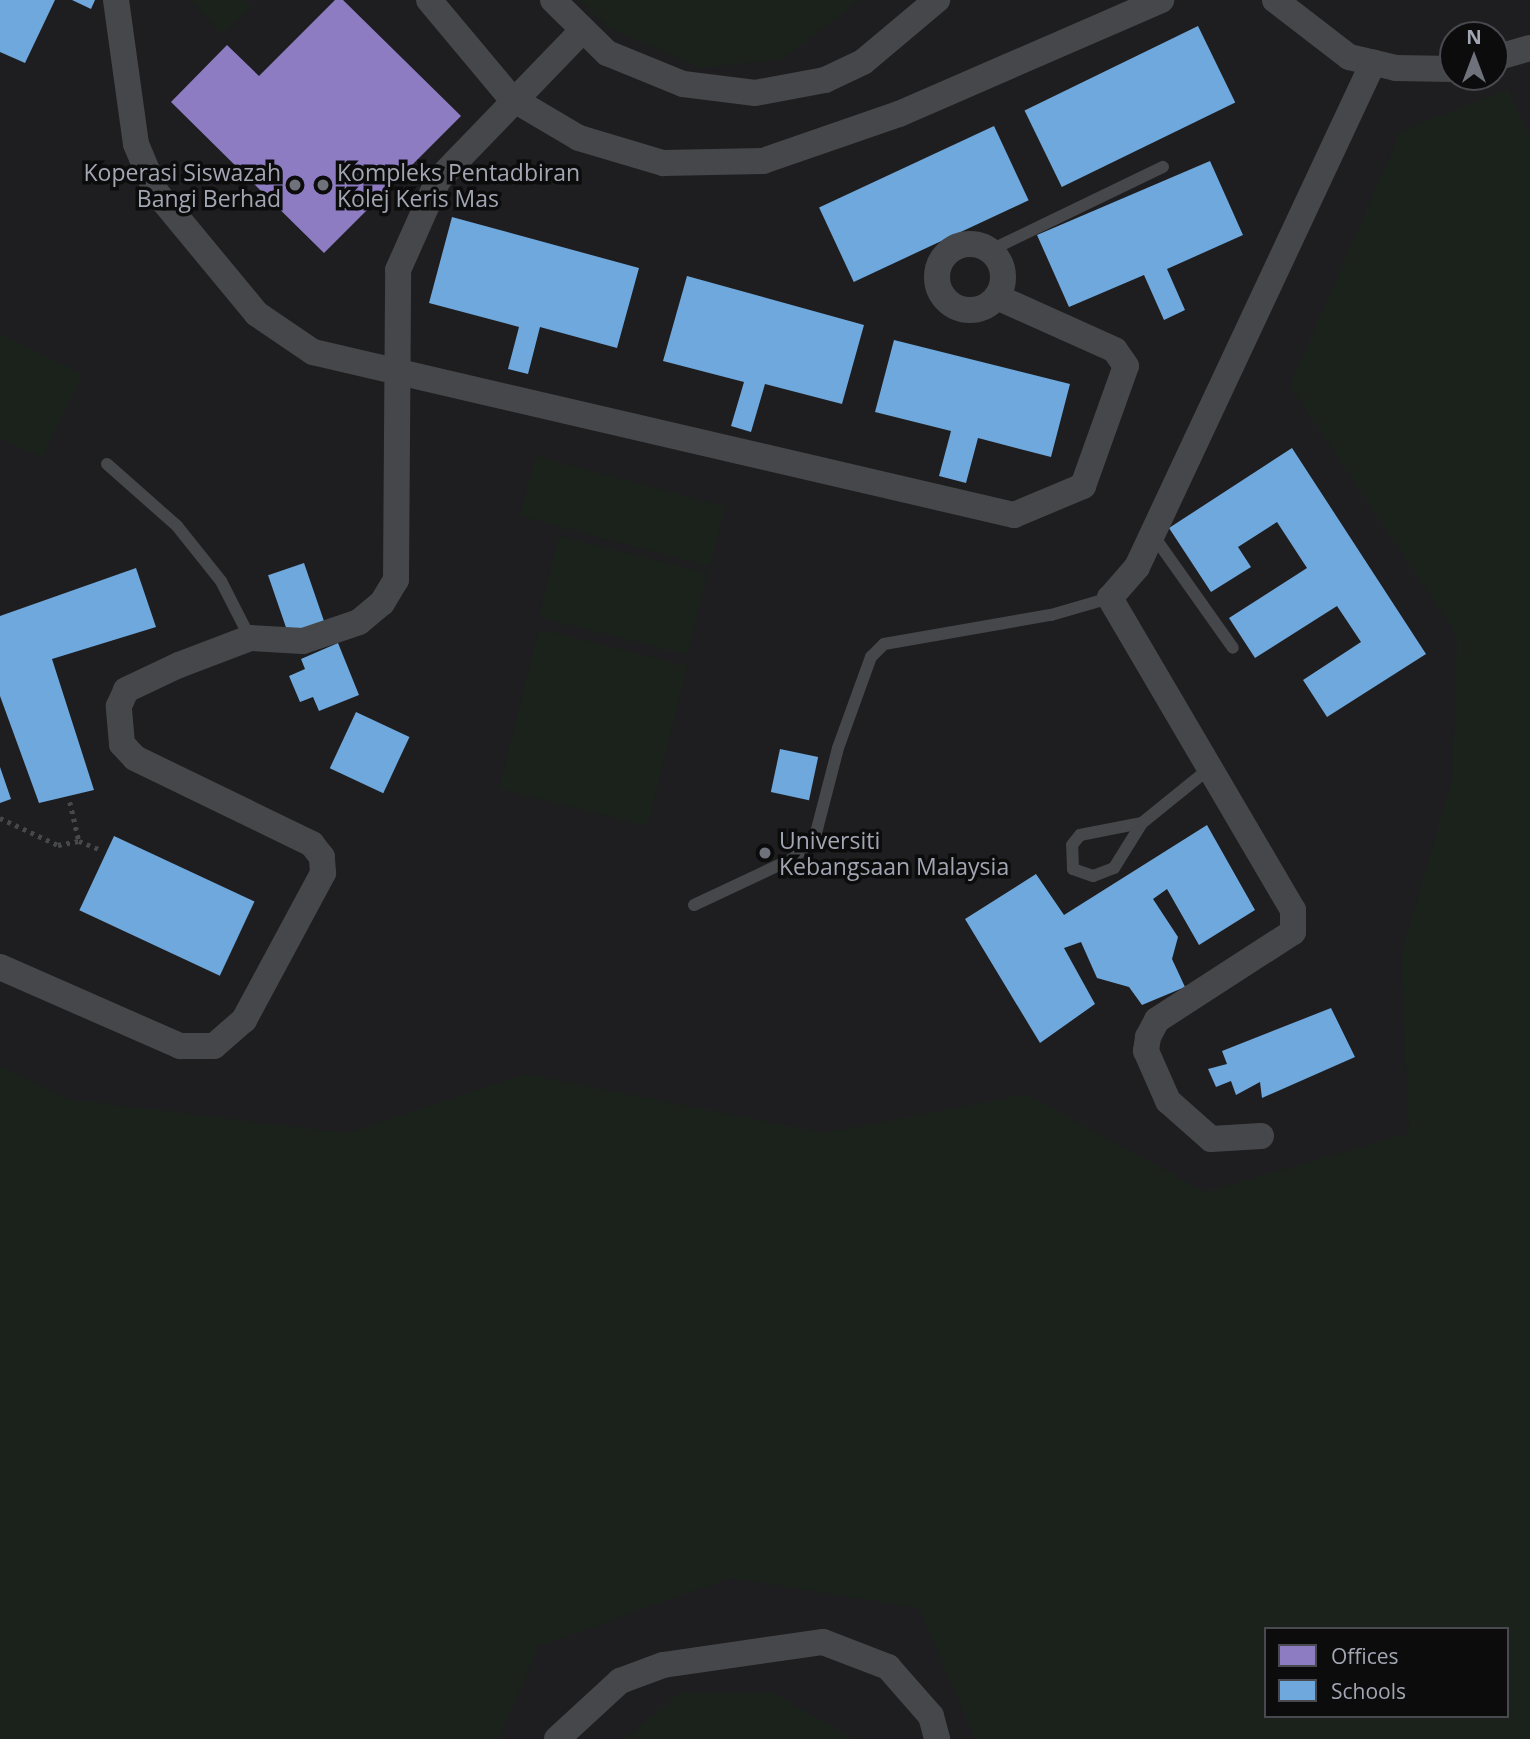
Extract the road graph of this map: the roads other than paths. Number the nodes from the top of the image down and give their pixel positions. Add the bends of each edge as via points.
1 (116, 0) edge
2 (429, 0) edge
3 (552, 0) edge
4 (937, 0) edge
5 (1161, 0) edge
6 (1275, 0) edge
7 (581, 32) junction
8 (1530, 48) edge
9 (1509, 54) edge
10 (1373, 62) junction
11 (1439, 68) edge
12 (510, 98) junction
13 (1163, 167) dead end
14 (990, 250) junction
15 (997, 297) junction
16 (394, 375) junction
17 (107, 464) dead end
18 (1153, 535) junction
19 (1110, 598) junction
20 (250, 638) junction
21 (1233, 648) dead end
22 (1210, 768) junction
23 (1142, 823) junction
24 (694, 905) dead end
25 (0, 967) edge
26 (1261, 1136) dead end
27 (557, 1739) edge
28 (937, 1739) edge

1 - 16 street via 136,144 156,192 257,314 313,352
2 - 12 street
3 - 7 street
4 - 7 street via 863,62 825,80 755,93 683,84 607,53
5 - 12 street via 900,114 763,162 663,163 579,138
6 - 10 street via 1349,57
7 - 12 street
8 - 9 street
10 - 11 street
10 - 18 street
12 - 16 street via 438,180 398,270
13 - 14 lane
14 - 15 street via 1002,267
14 - 15 street via 969,243 948,251 936,281 946,301 967,310
15 - 16 street via 1115,350 1126,366 1083,486 1014,515
16 - 20 street via 396,580 359,622 303,641
17 - 20 lane via 177,526 221,581
18 - 19 street via 1137,567
18 - 21 lane
19 - 22 street
19 - 24 lane via 1051,615 884,644 870,657 815,837 794,858
20 - 25 street via 126,690 117,727 135,758 312,844 322,857 323,873 244,1020 214,1046 180,1046
22 - 23 lane
22 - 26 street via 1295,921 1293,932 1157,1020 1146,1051 1168,1101 1211,1139
23 - 23 lane via 1080,835 1072,845 1073,869 1093,876 1114,868
27 - 28 street via 621,1681 663,1665 823,1642 888,1667 930,1716

